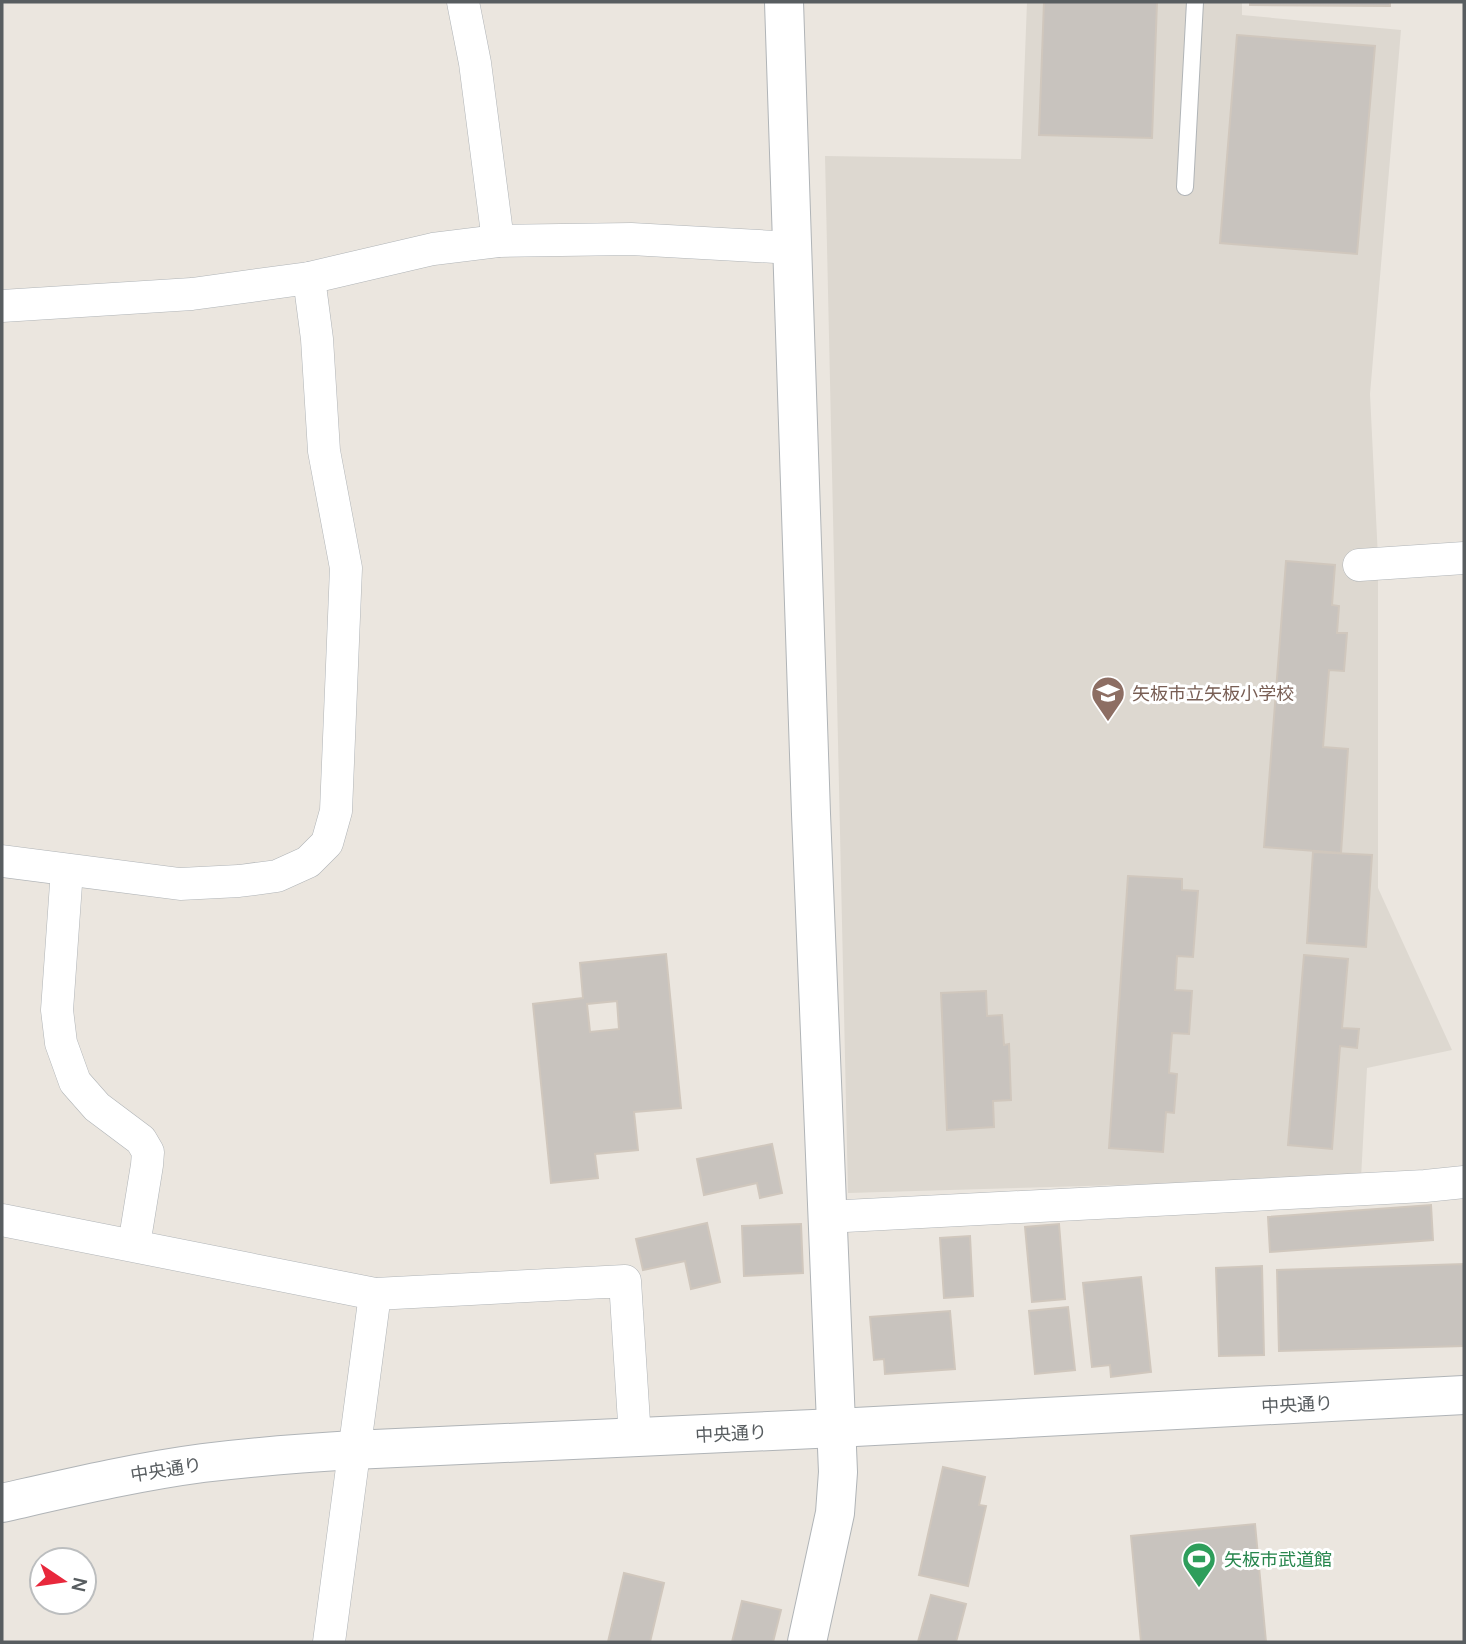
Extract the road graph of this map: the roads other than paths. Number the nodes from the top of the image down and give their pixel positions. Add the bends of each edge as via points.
1 (463, 2) edge
2 (784, 2) edge
3 (1195, 2) edge
4 (1185, 187) dead end
5 (498, 241) junction
6 (793, 248) junction
7 (309, 278) junction
8 (2, 306) edge
9 (1464, 558) edge
10 (1359, 565) dead end
11 (2, 861) edge
12 (67, 870) junction
13 (1464, 1182) edge
14 (826, 1217) junction
15 (2, 1220) edge
16 (134, 1245) junction
17 (375, 1294) junction
18 (1464, 1395) edge
19 (836, 1428) junction
20 (635, 1438) junction
21 (353, 1450) junction
22 (2, 1503) edge
23 (329, 1642) edge
24 (807, 1642) edge

1 - 5 street
2 - 6 street
3 - 4 lane
5 - 6 street via 631,239
5 - 7 street via 433,249
6 - 14 street
7 - 8 street via 191,294
7 - 12 street via 324,451 346,568 336,811 327,843 308,862 277,876 239,881 180,884
9 - 10 street
11 - 12 street
12 - 16 street via 57,1010 61,1043 75,1082 97,1107 141,1140 148,1152
13 - 14 street
14 - 19 street
15 - 16 street
16 - 17 street
17 - 20 street via 625,1281
17 - 21 street
18 - 19 street, 中央通り
19 - 20 street, 中央通り
19 - 24 street via 835,1513
20 - 21 street, 中央通り
21 - 22 street, 中央通り via 201,1463
21 - 23 street

